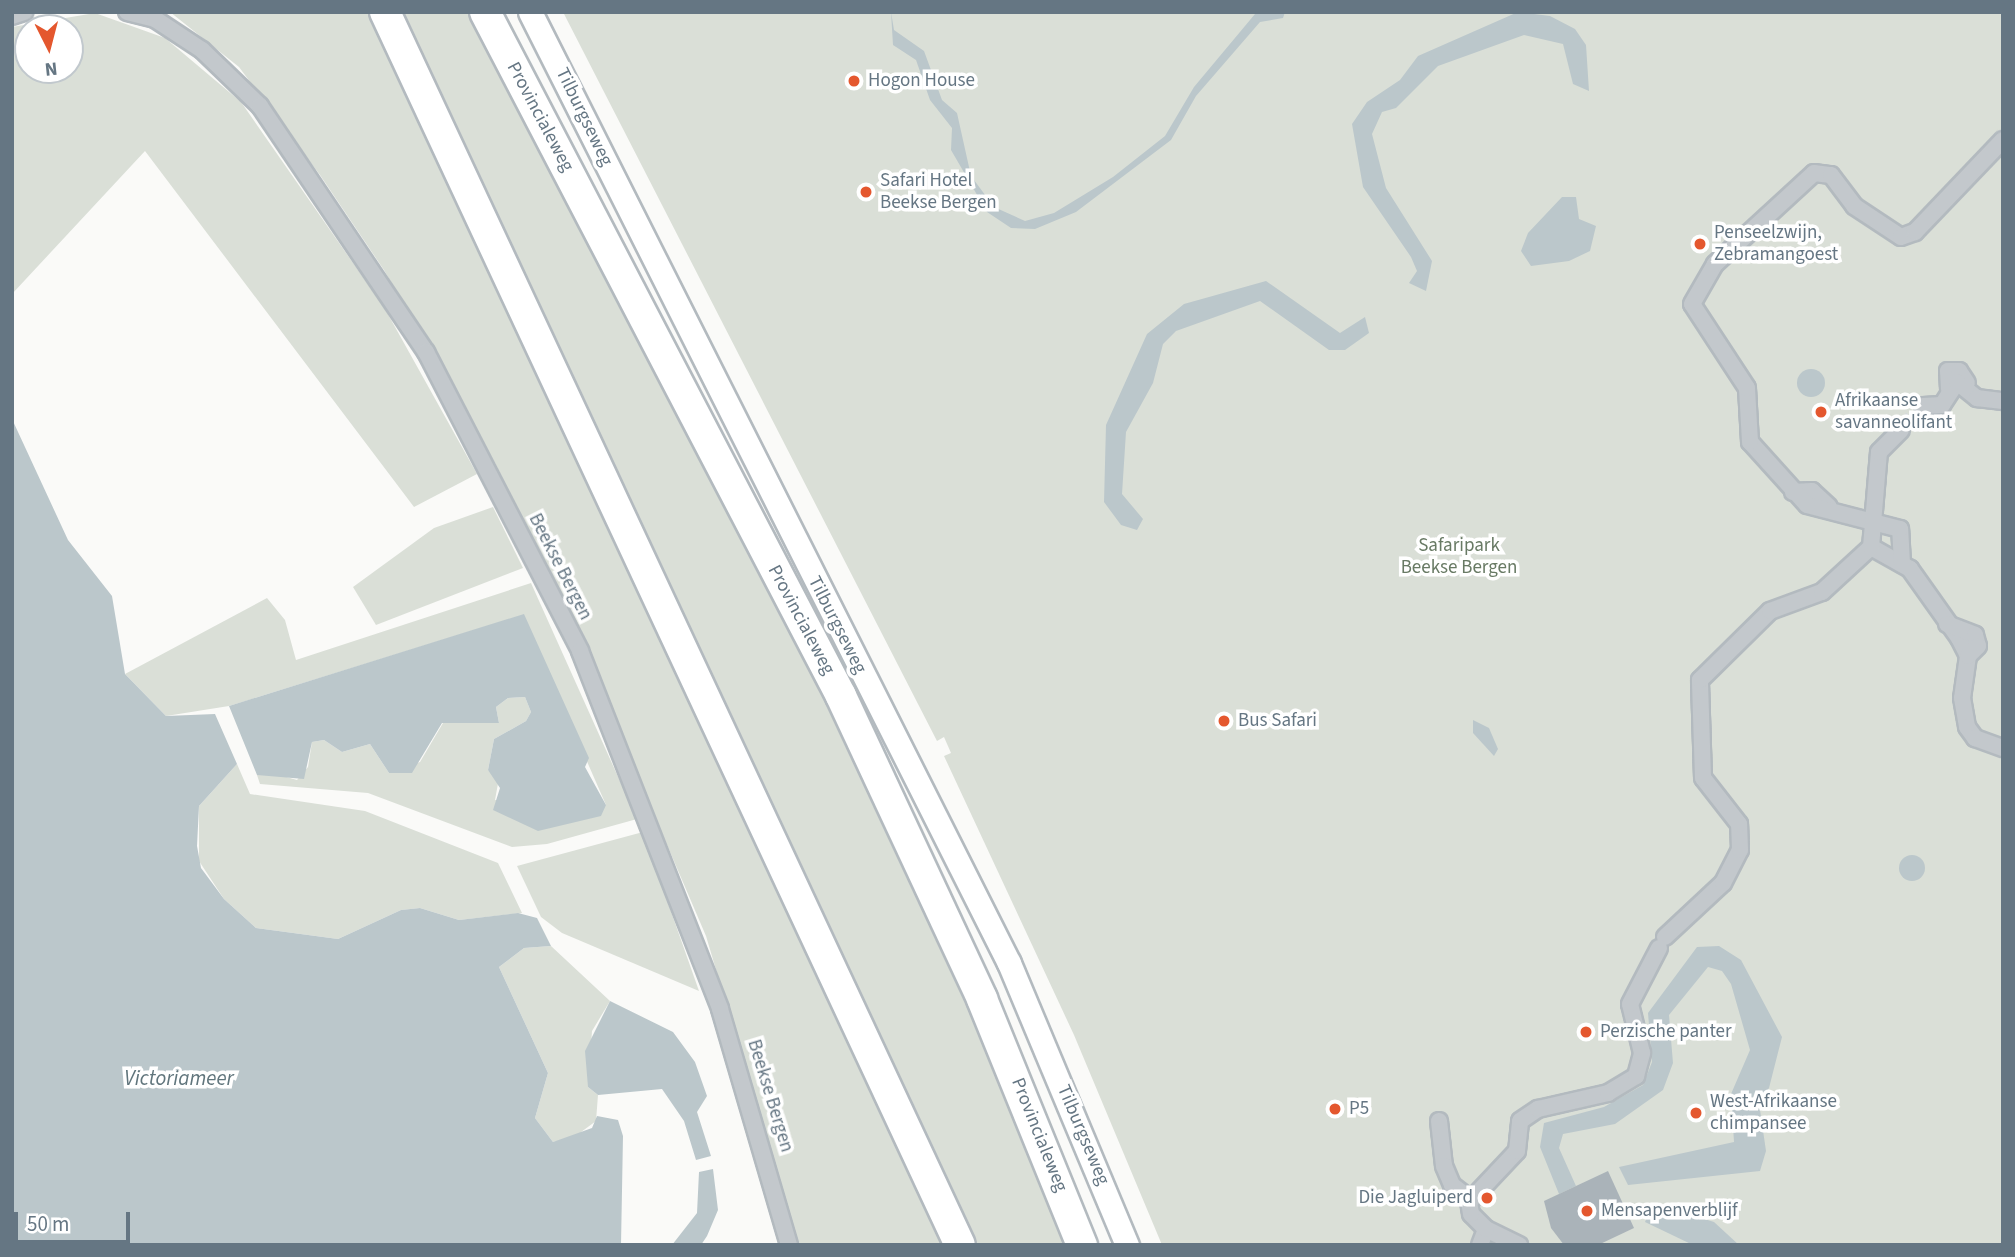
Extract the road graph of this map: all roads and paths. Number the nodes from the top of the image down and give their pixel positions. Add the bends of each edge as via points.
1 (24, 12) edge
2 (127, 12) edge
3 (385, 12) edge
4 (485, 12) edge
5 (530, 12) edge
6 (12, 16) edge
7 (2003, 139) edge
8 (2003, 401) edge
9 (1923, 406) tunnel mouth
10 (1901, 430) tunnel mouth
11 (1873, 524) junction
12 (1871, 547) junction
13 (1902, 564) junction
14 (2003, 748) edge
15 (1439, 1121) dead end
16 (1470, 1199) junction
17 (1486, 1229) junction
18 (789, 1245) edge
19 (960, 1245) edge
20 (1082, 1245) edge
21 (1127, 1245) edge
22 (1480, 1245) edge
23 (1519, 1245) edge

1 - 6 street
2 - 18 street, Beekse Bergen via 155,19 202,50 260,106 426,352 580,652 720,1009
3 - 19 highway
4 - 20 highway, Provincialeweg via 841,696 982,999
5 - 21 street, Tilburgseweg via 1009,963
7 - 11 street via 1907,236 1894,238 1822,172 1808,177 1720,260 1692,304 1715,346 1736,365 1749,398 1750,442 1807,505 1829,507 1845,519
8 - 9 street via 1977,398 1967,383 1950,389 1942,405
10 - 11 street via 1879,452
11 - 12 street
11 - 13 street via 1900,529
12 - 13 street
12 - 16 street via 1822,592 1777,606 1730,648 1697,686 1704,783 1739,824 1740,850 1723,883 1662,943 1630,1004 1642,1053 1636,1076 1608,1093 1538,1109 1520,1121 1517,1151
13 - 14 street via 1968,656 1962,698 1966,727 1975,738
15 - 16 street via 1448,1175
16 - 17 street via 1471,1214
17 - 22 street
17 - 23 street

